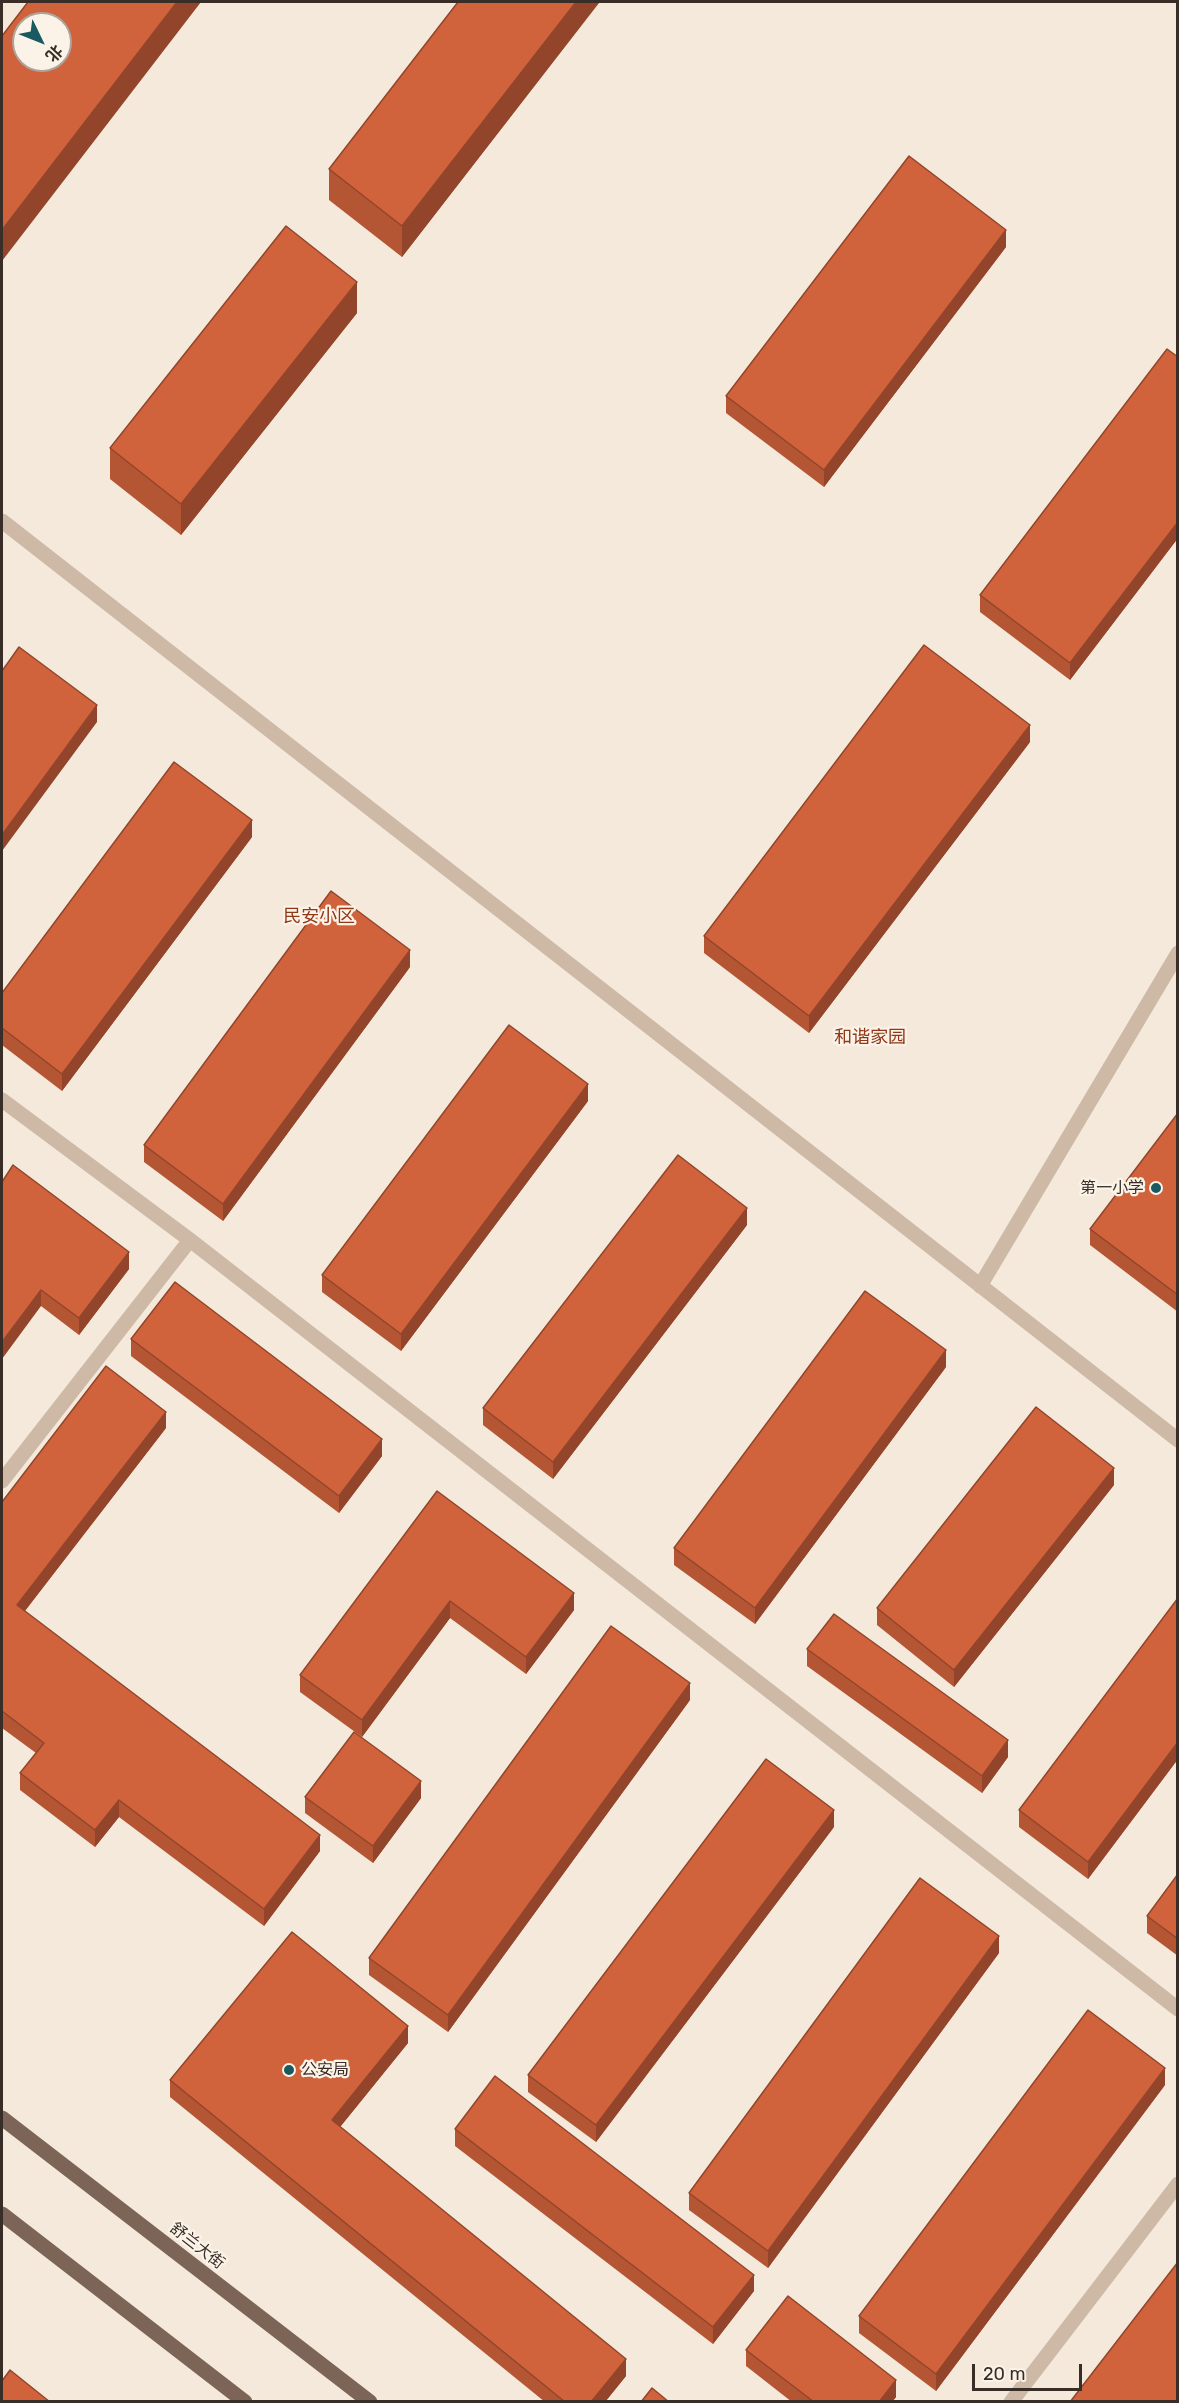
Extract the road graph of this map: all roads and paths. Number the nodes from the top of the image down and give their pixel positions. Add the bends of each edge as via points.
1 (2, 521) edge
2 (1178, 953) edge
3 (2, 1100) edge
4 (190, 1240) junction
5 (980, 1286) junction
6 (1178, 1440) edge
7 (2, 1481) edge
8 (1178, 2009) edge
9 (2, 2118) edge
10 (1178, 2184) edge
11 (2, 2214) edge
12 (245, 2402) edge
13 (370, 2402) edge
14 (1011, 2402) edge

1 - 5 street
2 - 5 street
3 - 4 street
4 - 7 street
4 - 8 street
5 - 6 street
9 - 13 main road, 舒兰大街
10 - 14 street
11 - 12 main road

